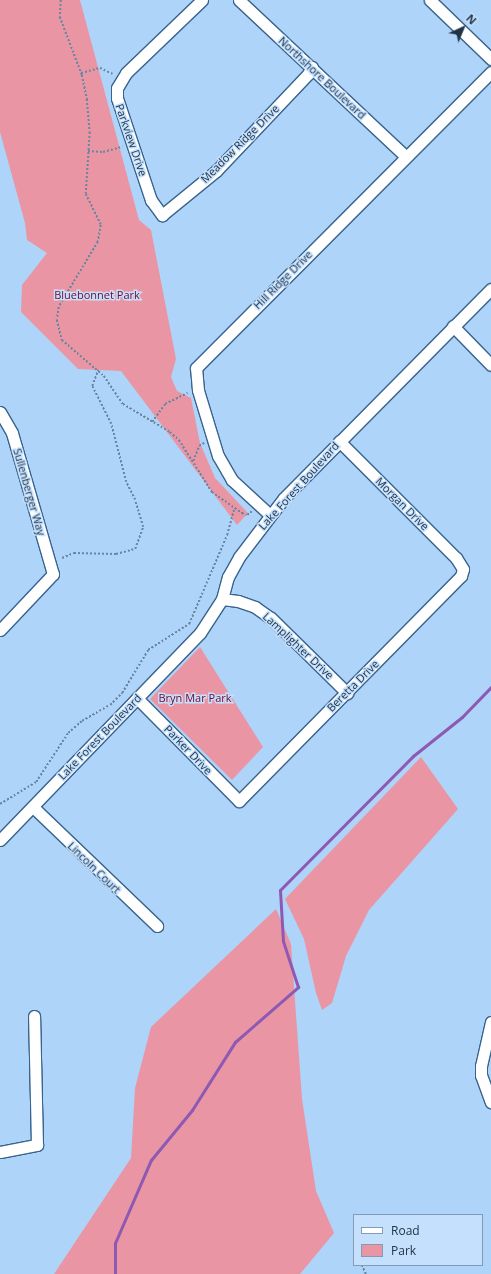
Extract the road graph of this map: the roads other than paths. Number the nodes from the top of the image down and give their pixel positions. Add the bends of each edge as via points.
1 (202, 0) edge
2 (239, 0) edge
3 (430, 0) edge
4 (491, 59) edge
5 (312, 67) junction
6 (491, 72) edge
7 (405, 156) junction
8 (162, 215) joint
9 (491, 289) edge
10 (453, 326) junction
11 (491, 365) edge
12 (0, 412) edge
13 (339, 441) junction
14 (270, 515) junction
15 (463, 569) joint
16 (222, 599) junction
17 (0, 630) edge
18 (347, 693) junction
19 (137, 698) junction
20 (239, 801) joint
21 (33, 807) junction
22 (0, 840) edge
23 (157, 926) dead end
24 (34, 1016) dead end
25 (491, 1022) edge
26 (491, 1102) edge
27 (0, 1152) edge

1 - 8 street, Parkview Drive via 116,88 116,98 151,200
2 - 5 street, Northshore Boulevard
3 - 4 street
5 - 7 street, Northshore Boulevard
5 - 8 street, Meadow Ridge Drive via 216,171
6 - 7 street, Hill Ridge Drive
7 - 14 street, Hill Ridge Drive via 196,368 198,390 225,469
9 - 10 street, Lake Forest Boulevard
10 - 11 street
10 - 13 street, Lake Forest Boulevard
12 - 17 street, Sullenberger Way via 12,433 53,574
13 - 14 street, Lake Forest Boulevard
13 - 15 street, Morgan Drive via 456,558
14 - 16 street, Lake Forest Boulevard via 239,557 228,577
15 - 18 street, Beretta Drive via 458,580
16 - 18 street, Lamplighter Drive via 255,607 271,618
16 - 19 street, Lake Forest Boulevard via 200,633
18 - 20 street, Beretta Drive
19 - 20 street, Parker Drive
19 - 21 street, Lake Forest Boulevard
21 - 22 street, Lake Forest Boulevard
21 - 23 street, Lincoln Court
24 - 27 street via 37,1145
25 - 26 street via 481,1075

